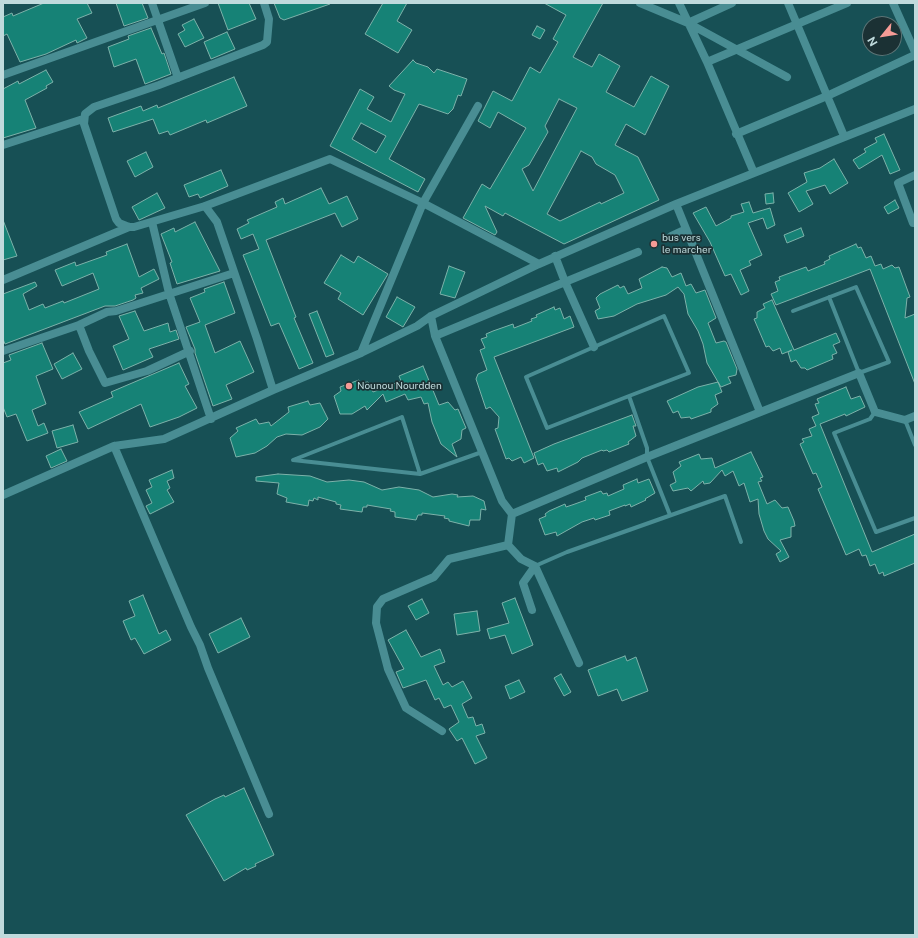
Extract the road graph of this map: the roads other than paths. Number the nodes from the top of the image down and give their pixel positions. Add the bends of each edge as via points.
1 (152, 3) edge
2 (205, 3) edge
3 (264, 3) edge
4 (640, 3) edge
5 (679, 3) edge
6 (732, 3) edge
7 (788, 3) edge
8 (847, 3) edge
9 (893, 3) edge
10 (158, 20) junction
11 (688, 23) junction
12 (797, 23) junction
13 (736, 49) junction
14 (915, 52) edge
15 (915, 55) edge
16 (707, 62) junction
17 (3, 75) edge
18 (788, 77) dead end
19 (178, 78) junction
20 (827, 96) junction
21 (478, 106) dead end
22 (915, 109) edge
23 (83, 119) junction
24 (736, 134) junction
25 (844, 136) junction
26 (3, 145) edge
27 (754, 172) junction
28 (915, 175) edge
29 (423, 203) junction
30 (676, 204) junction
31 (205, 206) junction
32 (152, 222) junction
33 (915, 223) edge
34 (129, 227) junction
35 (686, 229) junction
36 (671, 236) dead end
37 (638, 252) dead end
38 (555, 256) junction
39 (539, 264) junction
40 (234, 273) junction
41 (3, 280) edge
42 (565, 282) junction
43 (169, 293) junction
44 (829, 297) junction
45 (793, 311) dead end
46 (431, 316) junction
47 (79, 325) junction
48 (435, 336) junction
49 (594, 347) junction
50 (3, 351) edge
51 (190, 351) junction
52 (361, 353) junction
53 (859, 373) junction
54 (273, 390) junction
55 (629, 396) junction
56 (760, 412) junction
57 (875, 412) junction
58 (915, 416) edge
59 (211, 419) junction
60 (906, 420) junction
61 (114, 446) junction
62 (915, 446) edge
63 (482, 451) junction
64 (647, 457) junction
65 (420, 474) junction
66 (3, 495) edge
67 (512, 514) junction
68 (670, 515) junction
69 (915, 518) edge
70 (741, 542) dead end
71 (508, 545) junction
72 (535, 566) junction
73 (532, 610) dead end
74 (579, 663) dead end
75 (442, 731) dead end
76 (269, 814) dead end

1 - 10 street
2 - 10 street
3 - 19 street via 269,19 267,42 263,46
4 - 11 street
5 - 11 street
6 - 11 street
7 - 12 street
8 - 12 street
9 - 14 street
10 - 17 street
10 - 19 street
11 - 13 street
11 - 16 street
12 - 13 street
12 - 20 street
13 - 16 street
13 - 18 street
15 - 20 street
16 - 24 street
19 - 23 street via 94,107
20 - 24 street
20 - 25 street
21 - 29 street
22 - 25 street
23 - 26 street
23 - 34 street via 116,219
24 - 27 street
25 - 27 street
27 - 30 street
28 - 33 street via 898,183
29 - 31 street via 330,159
29 - 39 street
29 - 52 street
30 - 35 street
30 - 38 street
31 - 32 street
31 - 40 street via 217,222
32 - 34 street
32 - 43 street
34 - 41 street
35 - 36 street
35 - 56 street
37 - 42 street
38 - 39 street
38 - 42 street
39 - 46 street
40 - 43 street
40 - 54 street
42 - 48 street
42 - 49 street
43 - 47 street via 107,312
43 - 51 street
44 - 45 lane
44 - 53 lane
44 - 53 lane via 856,287 888,362
46 - 48 street
46 - 52 street via 417,326
47 - 50 street
47 - 51 street via 105,383 147,371
48 - 63 street
49 - 55 lane via 664,316 689,373
49 - 55 lane via 526,377 547,428
51 - 59 street
52 - 54 street
53 - 56 street
53 - 57 street
54 - 59 street
55 - 64 lane via 645,441
56 - 64 street
57 - 60 street
57 - 69 lane via 870,419 834,434 876,532
58 - 60 street
59 - 61 street via 164,439
60 - 62 lane
61 - 66 street
61 - 76 street via 200,645
63 - 65 lane
63 - 67 street via 502,501
64 - 67 street
64 - 68 lane
65 - 65 lane via 396,472 293,460 402,417
67 - 71 street
68 - 70 lane via 724,496
68 - 72 lane
71 - 72 street via 521,559
71 - 75 street via 449,559 434,577 383,599 377,607 376,623 388,669 406,708
72 - 73 street via 523,583
72 - 74 street

